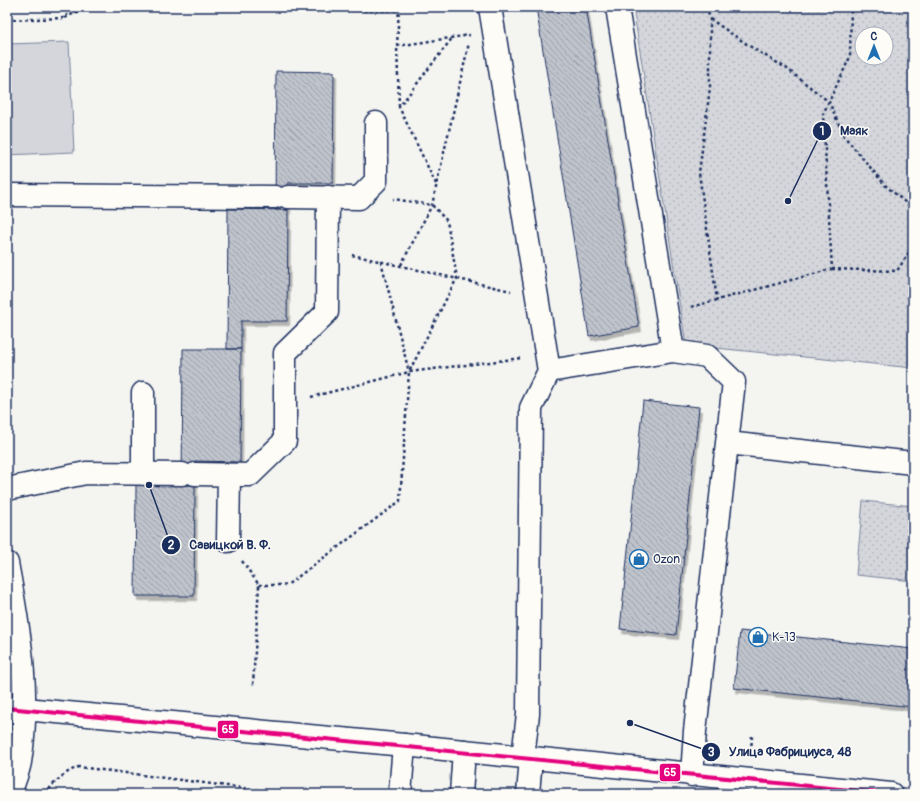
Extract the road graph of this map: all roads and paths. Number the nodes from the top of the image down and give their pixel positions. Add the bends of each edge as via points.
1 (72, 7) edge
2 (86, 7) edge
3 (306, 7) edge
4 (490, 7) edge
5 (617, 7) edge
6 (706, 7) edge
7 (851, 7) edge
8 (399, 9) edge
9 (65, 18) junction
10 (710, 18) junction
11 (7, 20) edge
12 (453, 37) junction
13 (397, 46) junction
14 (829, 102) junction
15 (399, 107) junction
16 (376, 123) joint
17 (436, 184) junction
18 (362, 194) junction
19 (7, 195) edge
20 (328, 197) junction
21 (432, 205) junction
22 (913, 209) edge
23 (913, 246) edge
24 (328, 250) junction
25 (381, 261) junction
26 (401, 265) junction
27 (832, 269) junction
28 (457, 278) junction
29 (536, 290) junction
30 (673, 351) junction
31 (548, 363) junction
32 (409, 372) junction
33 (143, 393) dead end
34 (285, 403) junction
35 (727, 443) junction
36 (913, 463) edge
37 (143, 474) junction
38 (229, 475) junction
39 (7, 489) edge
40 (228, 541) joint
41 (7, 563) edge
42 (259, 585) junction
43 (253, 684) dead end
44 (16, 709) edge
45 (752, 736) dead end
46 (404, 745) junction
47 (464, 751) junction
48 (751, 751) dead end
49 (527, 757) junction
50 (692, 775) junction
51 (780, 789) edge
52 (10, 794) edge
53 (46, 794) edge
54 (290, 794) edge
55 (400, 794) edge
56 (461, 794) edge
57 (528, 794) edge
58 (891, 794) edge

1 - 9 path
2 - 9 path
3 - 8 path via 312,11
4 - 29 main road
5 - 30 main road
6 - 10 path
7 - 14 path via 850,57
8 - 13 path
9 - 11 path
10 - 14 path via 786,68
10 - 27 path via 710,88 699,173 716,300
12 - 13 path
12 - 15 path
12 - 17 path via 471,34
13 - 15 path
14 - 22 path via 844,136 885,185
14 - 27 path via 823,114
15 - 16 path
15 - 17 path
16 - 18 main road via 376,181
17 - 21 path
18 - 20 main road via 359,198
18 - 21 path
19 - 20 main road
20 - 24 main road
21 - 26 path
21 - 28 path via 447,221
23 - 27 path via 897,271
24 - 25 path
24 - 34 main road via 328,312 285,353
25 - 26 path
25 - 32 path
26 - 28 path
28 - 29 path via 518,292
28 - 32 path
29 - 31 main road
30 - 31 main road
30 - 35 main road via 707,356 734,382
31 - 32 path
31 - 49 main road via 531,408
32 - 34 path
32 - 42 path via 400,501 287,585
33 - 37 main road
34 - 38 main road via 285,441 250,475
35 - 36 main road
35 - 50 main road
37 - 38 main road
37 - 39 main road via 86,473
38 - 40 main road
40 - 42 path
41 - 44 main road via 22,652
42 - 43 path
44 - 46 main road
44 - 52 main road via 20,763
45 - 48 path
46 - 47 main road
46 - 55 main road
47 - 49 main road
47 - 56 main road
49 - 50 main road
49 - 57 main road
50 - 51 main road
51 - 58 main road
53 - 54 path via 55,782 70,770 79,767

